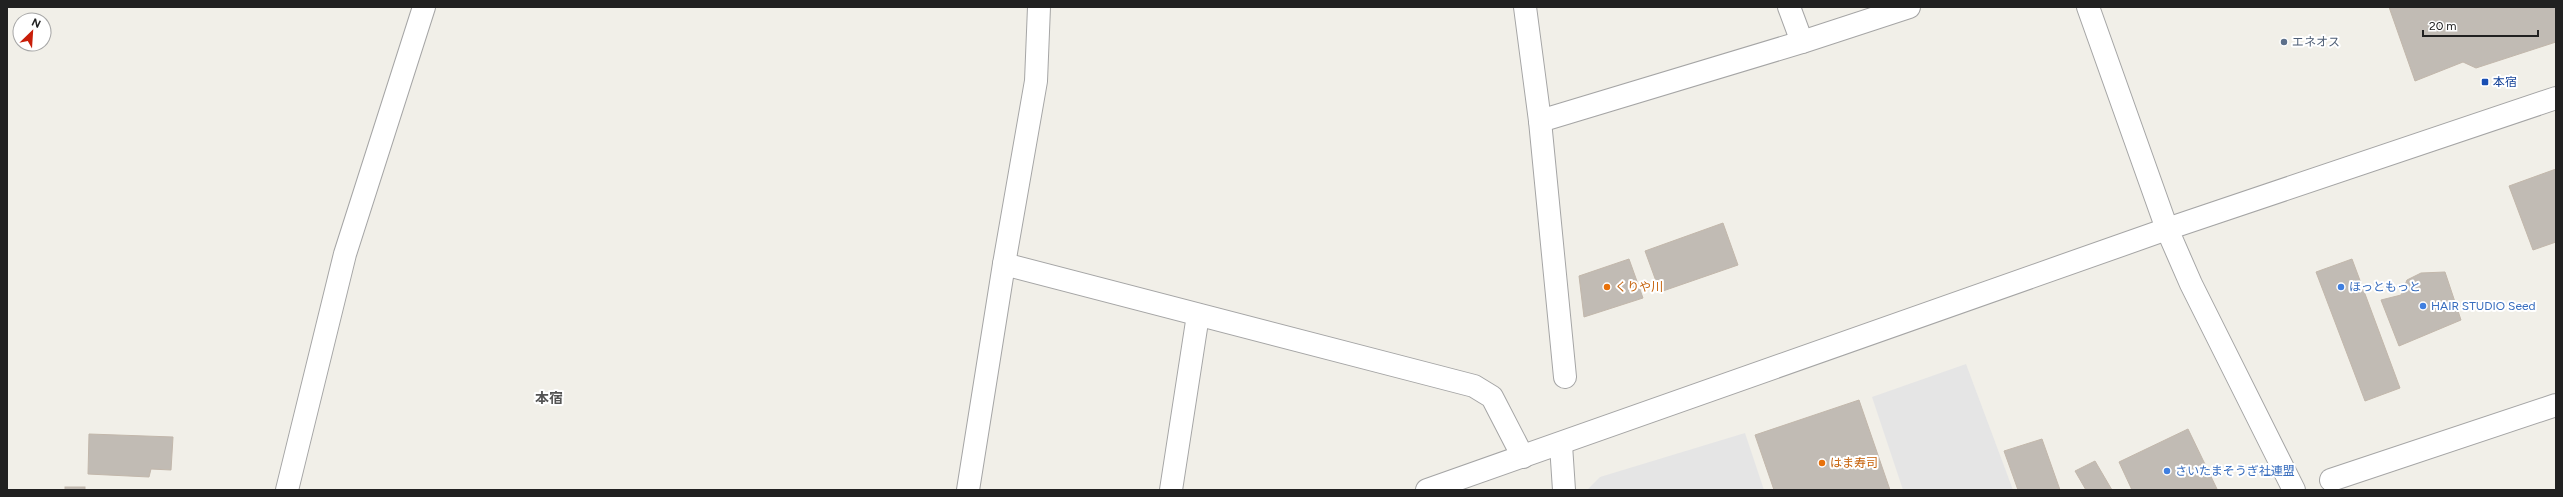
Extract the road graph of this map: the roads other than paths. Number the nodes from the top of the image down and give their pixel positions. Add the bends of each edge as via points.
1 (424, 7) edge
2 (1039, 7) edge
3 (1525, 7) edge
4 (1789, 7) edge
5 (1909, 7) edge
6 (2088, 7) edge
7 (1802, 42) junction
8 (2556, 98) edge
9 (1540, 120) junction
10 (2167, 229) junction
11 (1004, 264) junction
12 (1198, 314) junction
13 (1565, 376) dead end
14 (2556, 405) edge
15 (1561, 444) junction
16 (1524, 457) junction
17 (2331, 480) dead end
18 (287, 490) edge
19 (968, 490) edge
20 (1171, 490) edge
21 (1427, 490) edge
22 (1564, 490) edge
23 (2294, 490) edge

1 - 18 street via 346,254
2 - 11 street via 1036,81
3 - 9 street
4 - 7 street
5 - 7 street
6 - 10 street
7 - 9 street
8 - 10 street
9 - 13 street
10 - 15 street
10 - 23 street via 2191,284
11 - 12 street
11 - 19 street
12 - 16 street via 1474,386 1492,397
12 - 20 street
14 - 17 street
15 - 16 street
15 - 22 street
16 - 21 street

